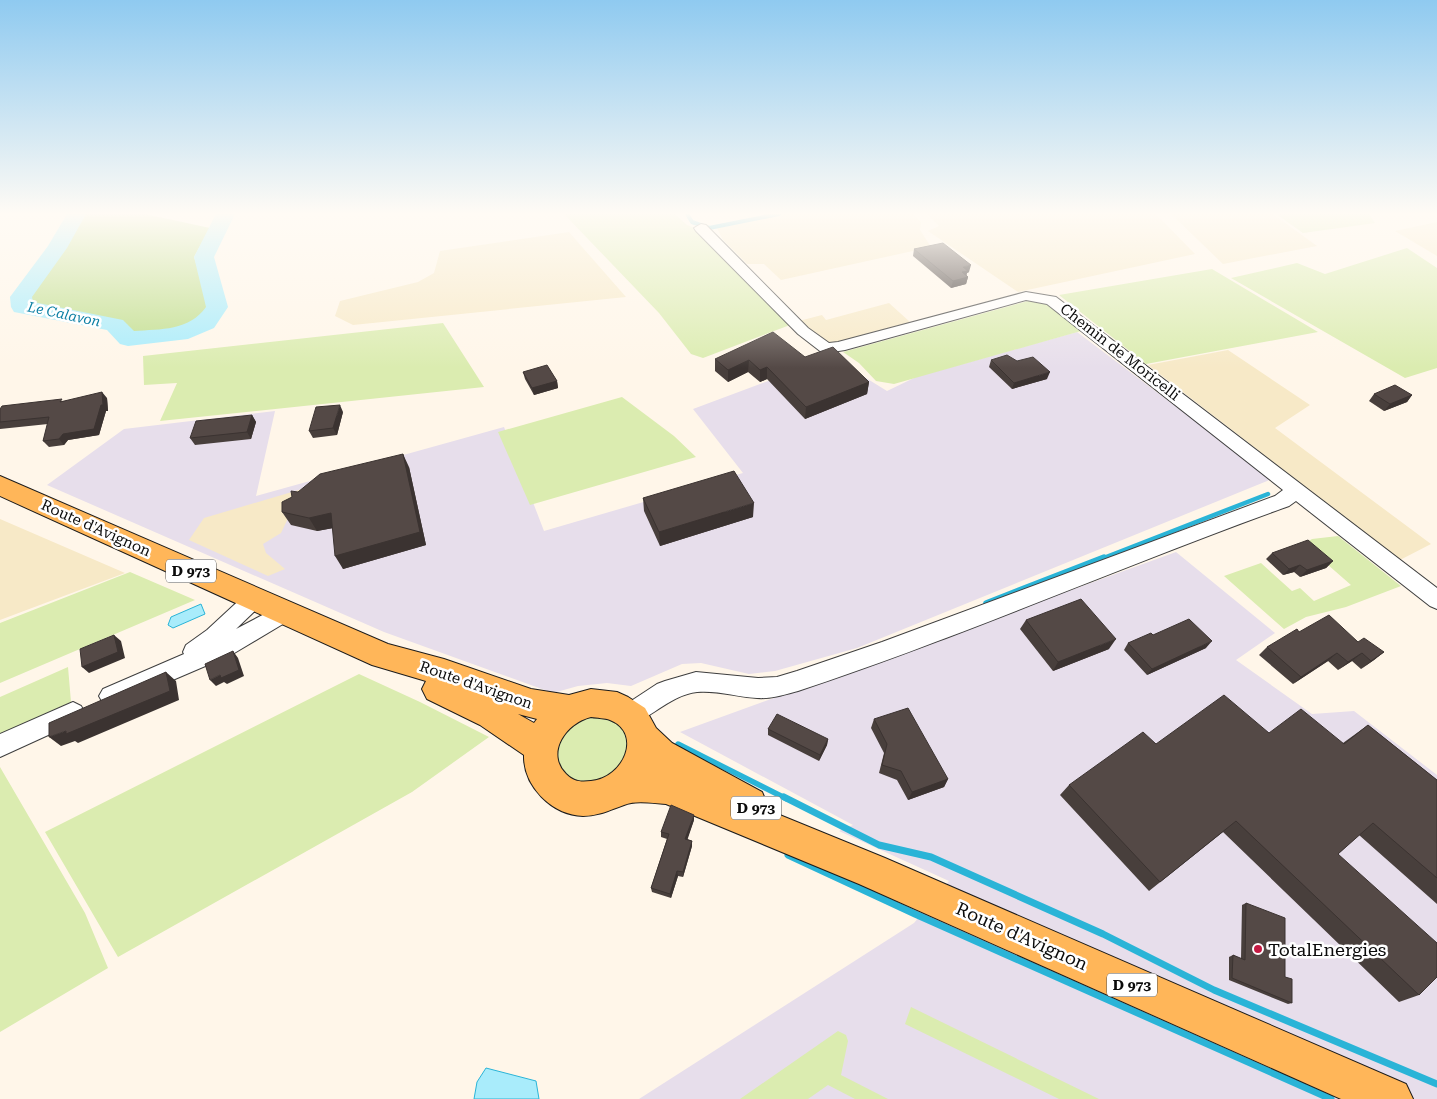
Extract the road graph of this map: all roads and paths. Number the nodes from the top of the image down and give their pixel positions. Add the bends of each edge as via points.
1 (738, 265) edge
2 (0, 485) edge
3 (1297, 490) junction
4 (254, 599) junction
5 (1437, 600) edge
6 (284, 612) junction
7 (383, 656) junction
8 (166, 672) junction
9 (570, 710) junction
10 (637, 727) junction
11 (0, 746) edge
12 (541, 748) junction
13 (620, 789) junction
14 (872, 871) junction
15 (1391, 1099) edge

1 - 3 street, Chemin de Moricelli via 804,331 826,348 1026,296 1051,300
2 - 4 main road, Route d'Avignon / D 973
3 - 5 street, Chemin de Moricelli
3 - 10 street via 1282,502 797,681 758,688 696,682 665,691
4 - 6 main road, Route d'Avignon / D 973
4 - 8 street via 215,636
6 - 7 main road, Route d'Avignon / D 973
6 - 8 street via 223,648
7 - 9 main road, Route d'Avignon / D 973 via 425,667 529,704
7 - 12 main road, Route d'Avignon / D 973 via 410,676 505,722
8 - 11 street
9 - 10 main road via 591,703 617,706
9 - 12 main road via 554,722
10 - 13 main road via 643,757 635,775
10 - 14 main road, Route d'Avignon / D 973 via 660,754
12 - 13 main road via 544,774 564,794 584,799 597,798
13 - 14 main road, Route d'Avignon / D 973 via 666,787
14 - 15 main road, Route d'Avignon / D 973

